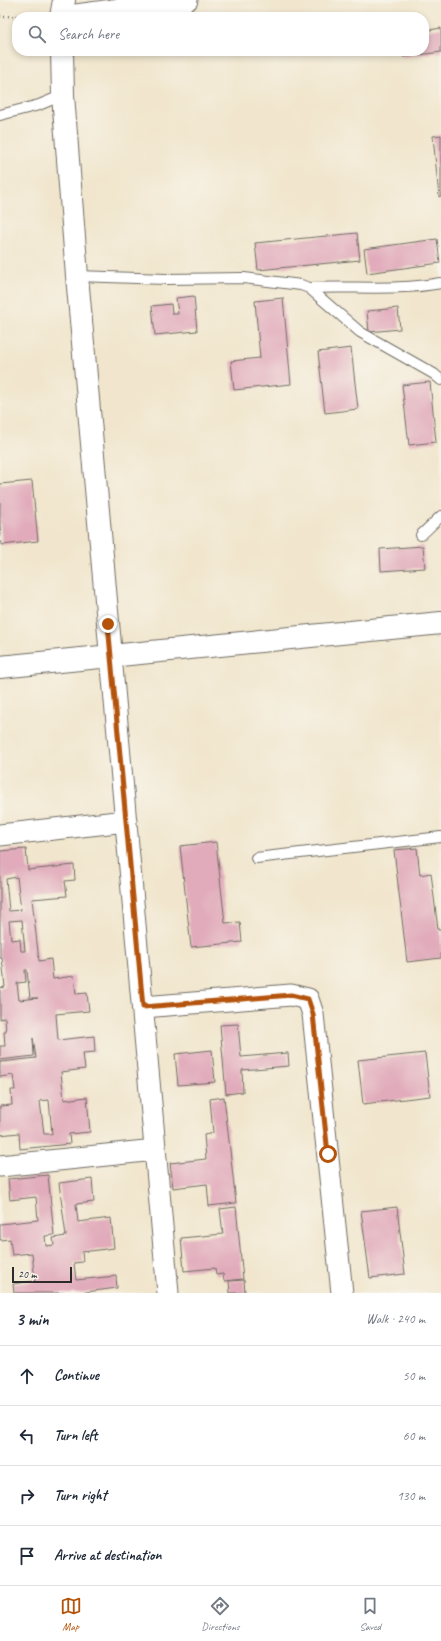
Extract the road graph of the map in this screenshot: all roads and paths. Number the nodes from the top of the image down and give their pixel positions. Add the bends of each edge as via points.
1 (64, 0) edge
2 (187, 0) edge
3 (62, 12) edge
4 (98, 12) edge
5 (0, 16) edge
6 (12, 16) edge
7 (62, 56) edge
8 (63, 95) junction
9 (0, 115) edge
10 (77, 276) junction
11 (441, 283) edge
12 (309, 288) junction
13 (441, 380) edge
14 (441, 516) edge
15 (421, 535) dead end
16 (441, 623) edge
17 (111, 656) junction
18 (0, 667) edge
19 (126, 821) junction
20 (0, 835) edge
21 (441, 837) edge
22 (256, 858) dead end
23 (143, 1007) junction
24 (155, 1150) junction
25 (0, 1166) edge
26 (168, 1293) edge
27 (342, 1293) edge

1 - 3 street
2 - 4 street
5 - 6 path
7 - 8 street
8 - 9 lane via 39,105
8 - 10 street
10 - 12 lane via 244,278
10 - 17 street
11 - 12 lane via 386,289
12 - 13 lane via 360,332
14 - 15 lane
16 - 17 street
17 - 18 street
17 - 19 street
19 - 20 street
19 - 23 street
21 - 22 lane
23 - 24 street
23 - 27 street via 291,995 308,999 313,1014
24 - 25 street
24 - 26 street

